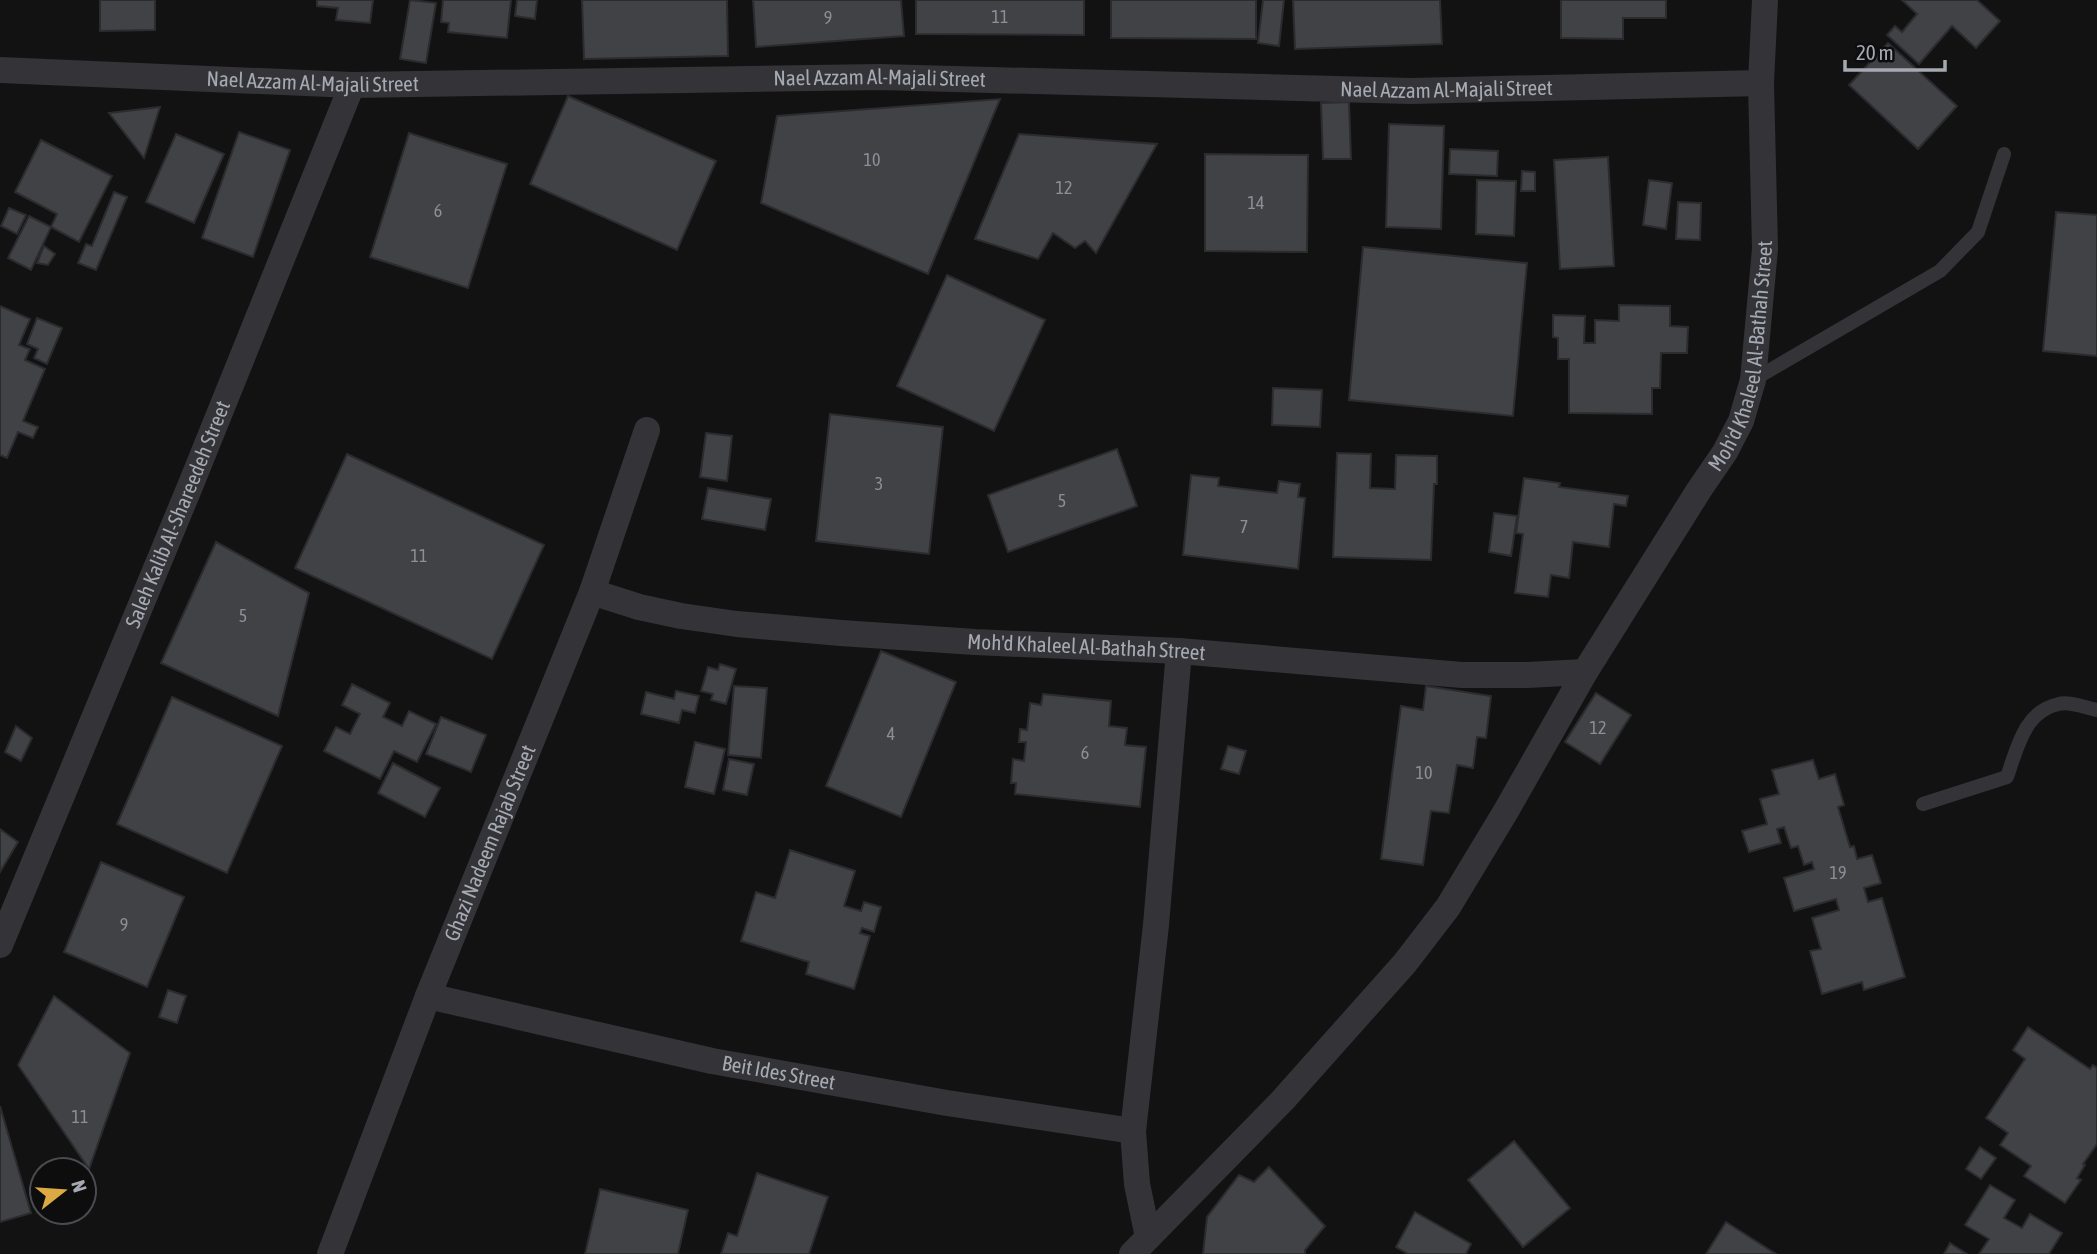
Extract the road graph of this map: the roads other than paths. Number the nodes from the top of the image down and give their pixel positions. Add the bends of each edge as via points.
1 (1765, 0) edge
2 (0, 69) edge
3 (1761, 83) junction
4 (352, 85) junction
5 (2004, 153) dead end
6 (1754, 380) junction
7 (647, 429) dead end
8 (592, 592) junction
9 (1179, 650) junction
10 (1585, 672) junction
11 (2097, 710) edge
12 (1923, 804) dead end
13 (0, 945) edge
14 (428, 996) junction
15 (1133, 1131) junction
16 (1142, 1249) edge
17 (331, 1254) edge

1 - 3 street, Moh'd Khaleel Al-Bathah Street
2 - 4 street, Nael Azzam Al-Majali Street
3 - 4 street, Nael Azzam Al-Majali Street via 1411,92 880,77
3 - 6 street, Moh'd Khaleel Al-Bathah Street via 1765,249
4 - 13 street, Saleh Kalib Al-Shareedeh Street
5 - 6 lane via 1978,232 1940,271
6 - 10 street, Moh'd Khaleel Al-Bathah Street via 1725,452
7 - 8 street, Ghazi Nadeem Rajab Street
8 - 9 street, Moh'd Khaleel Al-Bathah Street via 639,607 737,624 961,641
8 - 14 street, Ghazi Nadeem Rajab Street
9 - 10 street, Moh'd Khaleel Al-Bathah Street via 1462,675
9 - 15 street
10 - 16 street, Moh'd Khaleel Al-Bathah Street via 1448,907 1282,1101
11 - 12 lane via 2061,703 2044,710 2022,735 2007,777
14 - 15 street, Beit Ides Street via 712,1061
14 - 17 street, Ghazi Nadeem Rajab Street
15 - 16 street

